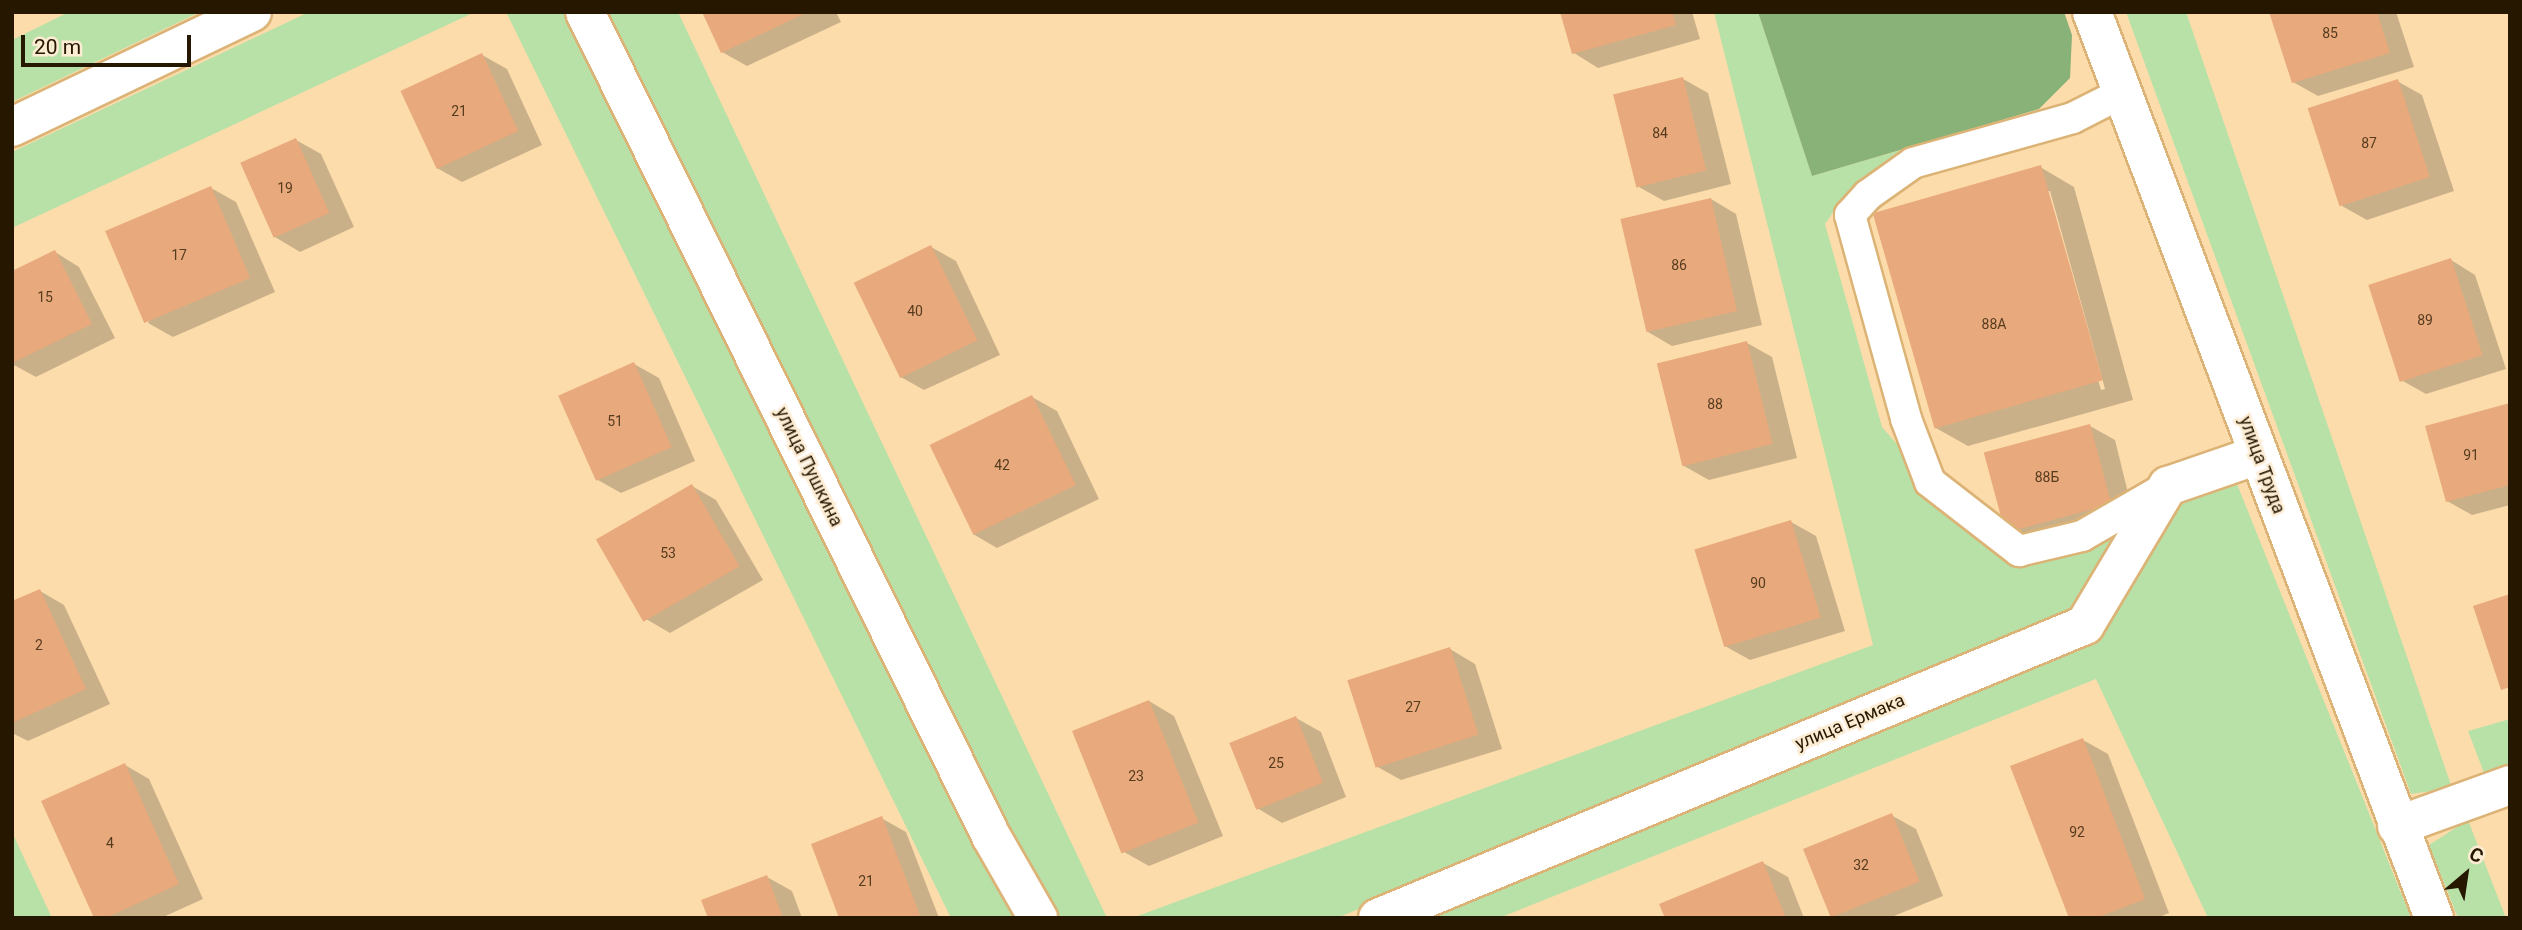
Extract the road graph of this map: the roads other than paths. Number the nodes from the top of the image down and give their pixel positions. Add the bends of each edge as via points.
1 (252, 12) edge
2 (585, 12) edge
3 (2092, 12) edge
4 (2122, 93) junction
5 (12, 127) edge
6 (2258, 455) junction
7 (2168, 486) junction
8 (2510, 785) edge
9 (2398, 826) junction
10 (1038, 918) edge
11 (1378, 918) edge
12 (2434, 918) edge

1 - 5 street
2 - 10 street, улица Пушкина via 984,824
3 - 4 street, улица Труда
4 - 6 street, улица Труда
4 - 7 lane via 2073,118 1913,163 1868,195 1850,215 1906,419 1930,482 2019,551 2082,536
6 - 7 street
6 - 9 street, улица Труда
7 - 11 street, улица Ермака via 2085,625
8 - 9 street
9 - 12 street, улица Труда

